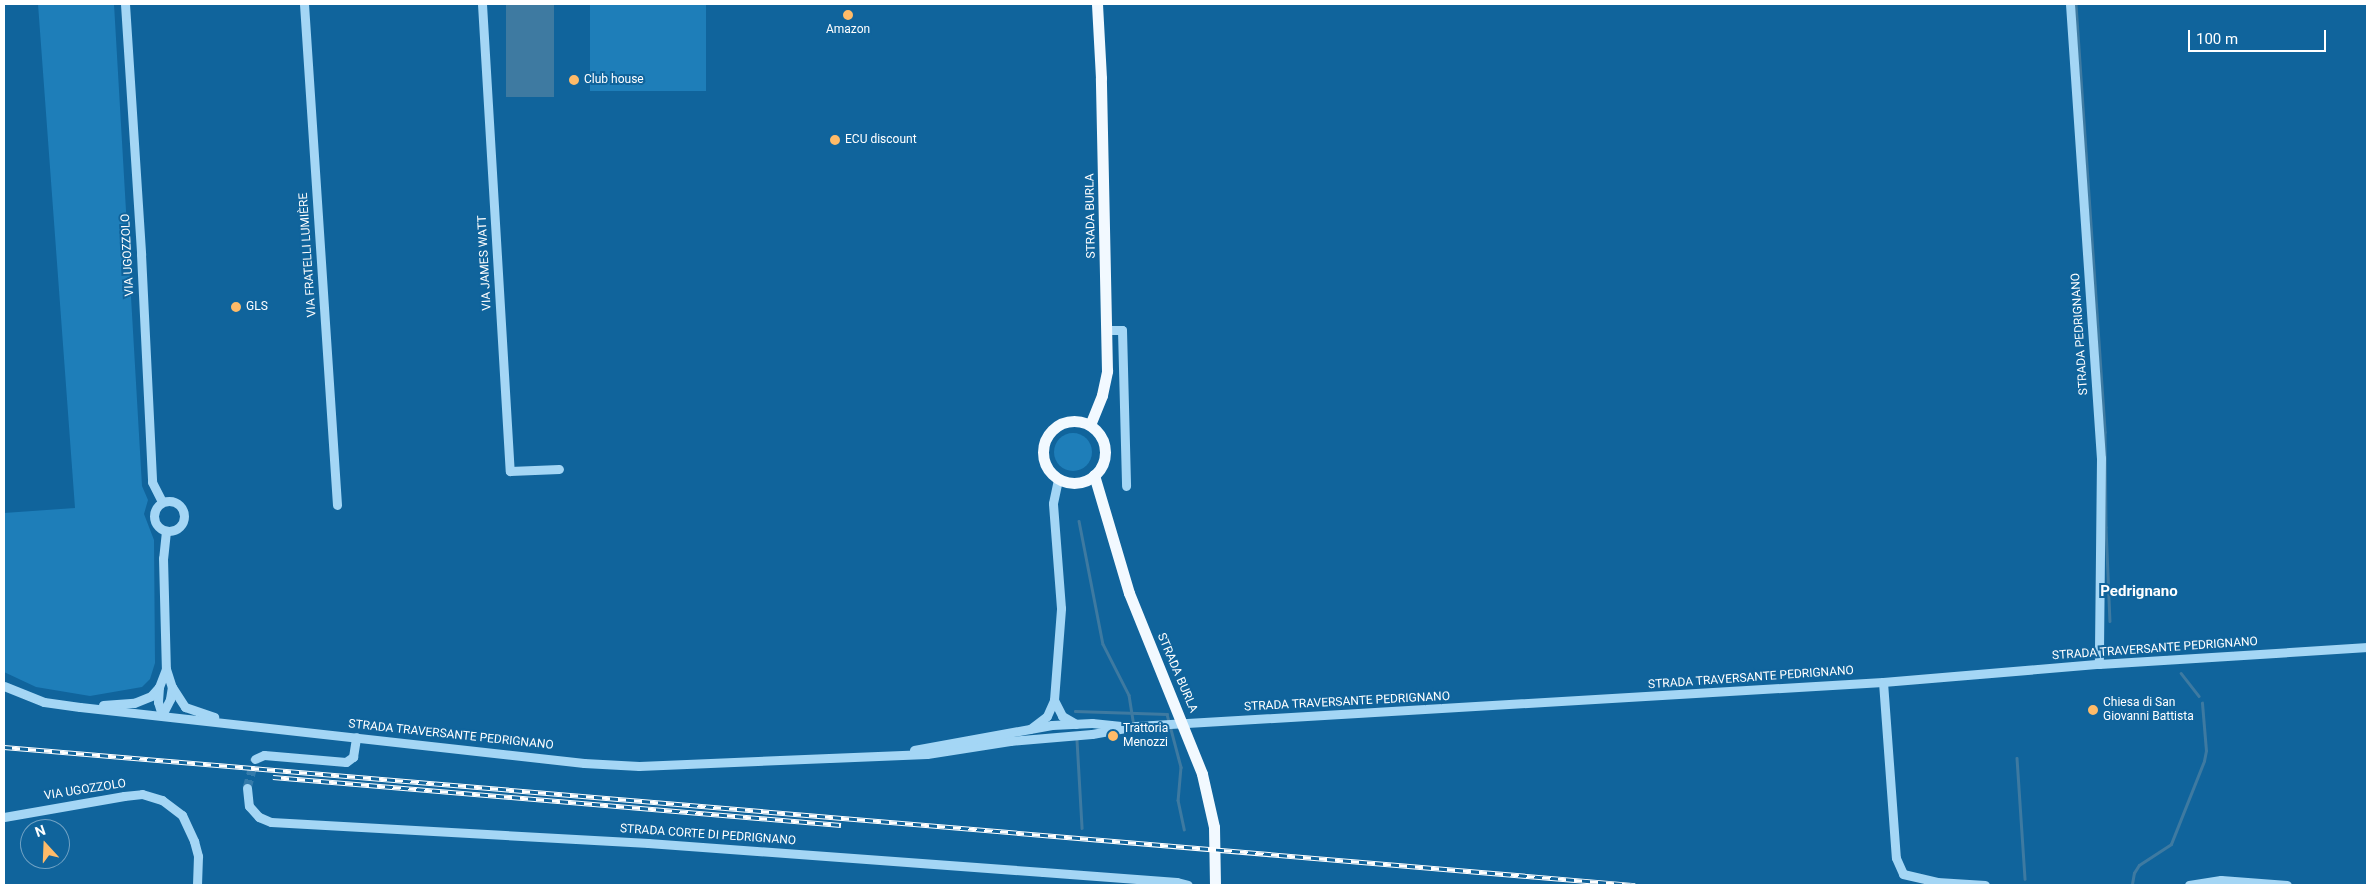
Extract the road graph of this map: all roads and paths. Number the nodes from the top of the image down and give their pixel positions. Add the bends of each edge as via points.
1 (125, 4) edge
2 (304, 4) edge
3 (482, 4) edge
4 (1098, 4) edge
5 (2070, 4) edge
6 (1106, 330) junction
7 (1090, 425) junction
8 (560, 469) dead end
9 (1094, 475) junction
10 (1058, 479) junction
11 (1126, 486) dead end
12 (162, 502) junction
13 (337, 506) dead end
14 (166, 531) junction
15 (2367, 647) edge
16 (2099, 664) junction
17 (166, 669) junction
18 (1883, 682) junction
19 (4, 686) edge
20 (159, 687) junction
21 (172, 687) junction
22 (1054, 700) junction
23 (80, 707) junction
24 (162, 715) junction
25 (1047, 716) junction
26 (238, 724) junction
27 (1076, 724) junction
28 (1052, 725) junction
29 (1136, 726) junction
30 (1030, 729) junction
31 (1066, 735) junction
32 (356, 737) junction
33 (968, 748) junction
34 (899, 754) junction
35 (255, 759) dead end
36 (247, 788) tunnel mouth
37 (4, 817) edge
38 (197, 885) edge
39 (1188, 885) edge
40 (1215, 885) edge
41 (1985, 885) edge
42 (2189, 885) edge
43 (2286, 885) edge

1 - 12 street, VIA UGOZZOLO via 152,482
2 - 13 street, VIA FRATELLI LUMIÈRE
3 - 8 street, VIA JAMES WATT via 510,471
4 - 6 main road, STRADA BURLA
5 - 16 street, STRADA PEDRIGNANO via 2101,458
6 - 7 main road, STRADA BURLA via 1107,371
6 - 11 street via 1122,330
7 - 9 main road via 1100,436 1105,449 1103,464
7 - 10 main road via 1076,421 1061,423 1045,439 1044,464
9 - 10 main road via 1077,483
9 - 40 main road, STRADA BURLA via 1129,593 1202,774 1214,827
10 - 22 street via 1053,503 1061,608
12 - 14 street via 155,508 154,518
12 - 14 street via 176,502 184,512 180,526
14 - 17 street via 163,558
15 - 16 street, STRADA TRAVERSANTE PEDRIGNANO
16 - 18 street, STRADA TRAVERSANTE PEDRIGNANO
17 - 20 street
17 - 21 street
18 - 29 street, STRADA TRAVERSANTE PEDRIGNANO
18 - 41 street via 1896,858 1903,874 1937,882
19 - 23 street, STRADA TRAVERSANTE PEDRIGNANO via 44,702
20 - 23 street via 151,696 134,703
20 - 24 street via 158,702
21 - 24 street
21 - 26 street via 185,707
22 - 25 street
22 - 27 street via 1062,716
22 - 28 street via 1056,714
23 - 24 street, STRADA TRAVERSANTE PEDRIGNANO
24 - 26 street, STRADA TRAVERSANTE PEDRIGNANO
25 - 28 street
25 - 30 street
26 - 32 street, STRADA TRAVERSANTE PEDRIGNANO
27 - 28 street, STRADA TRAVERSANTE PEDRIGNANO
27 - 29 street, STRADA TRAVERSANTE PEDRIGNANO
28 - 30 street, STRADA TRAVERSANTE PEDRIGNANO
28 - 31 street
28 - 33 street, STRADA TRAVERSANTE PEDRIGNANO via 1039,733 1001,737
29 - 31 street, STRADA TRAVERSANTE PEDRIGNANO
30 - 34 street, STRADA TRAVERSANTE PEDRIGNANO
31 - 33 street, STRADA TRAVERSANTE PEDRIGNANO
32 - 34 street, STRADA TRAVERSANTE PEDRIGNANO via 584,763 639,766
32 - 35 street via 353,757 346,762 264,755
33 - 34 street, STRADA TRAVERSANTE PEDRIGNANO
36 - 39 street, STRADA CORTE DI PEDRIGNANO via 249,806 271,822 658,844
37 - 38 street, VIA UGOZZOLO via 142,794 162,800 182,815 194,841 198,856
42 - 43 street via 2221,880

